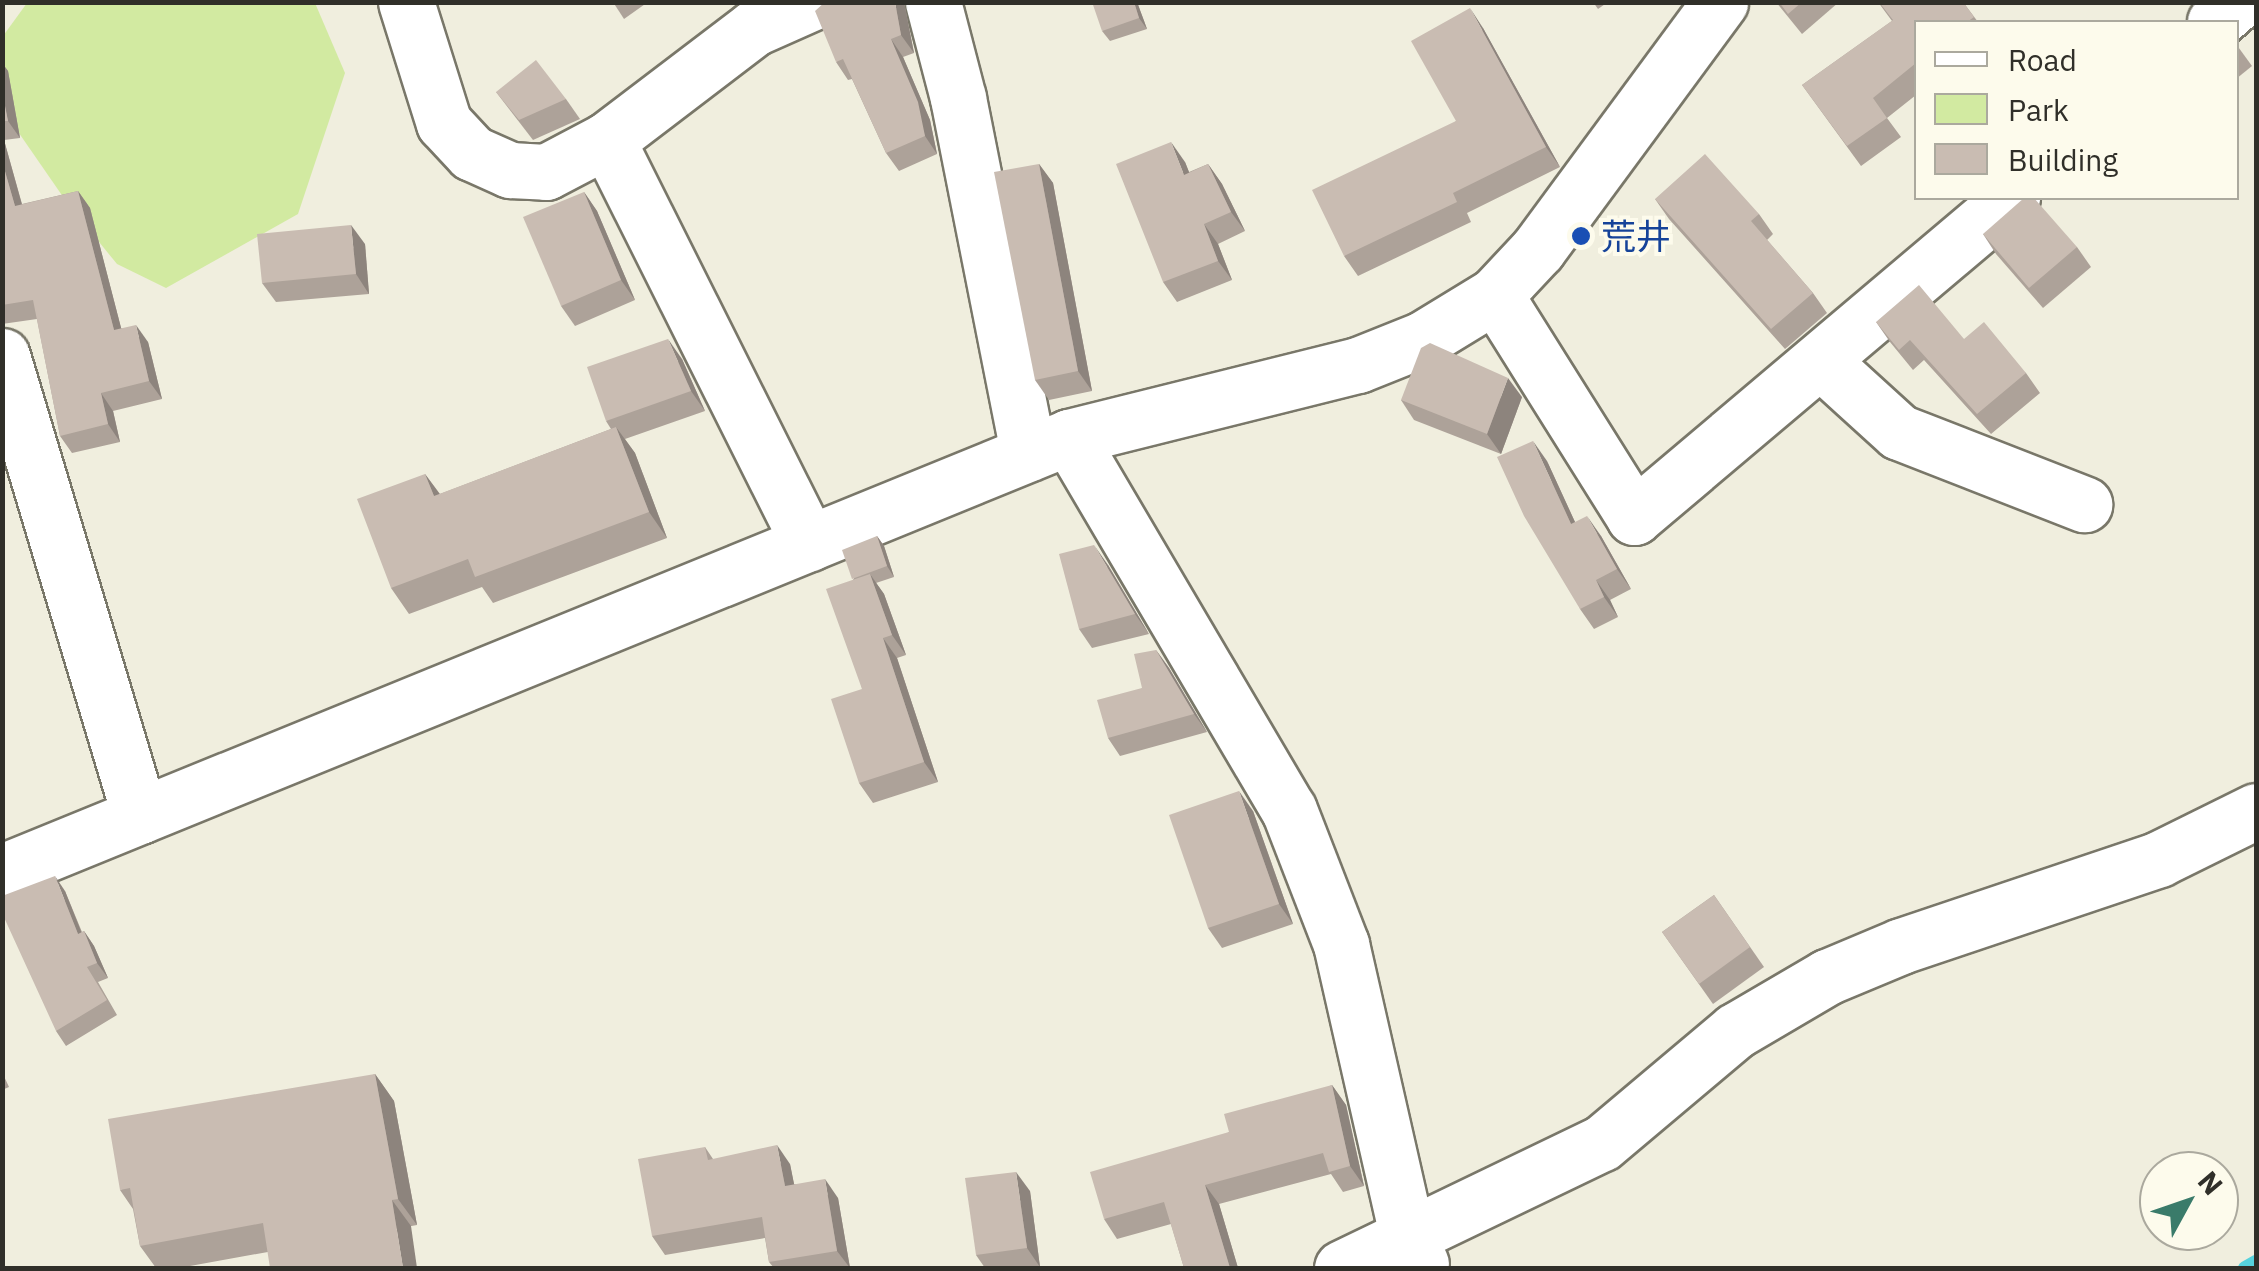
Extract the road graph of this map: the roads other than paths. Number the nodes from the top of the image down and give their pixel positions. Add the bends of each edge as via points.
1 (406, 2) edge
2 (812, 2) edge
3 (933, 2) edge
4 (2238, 2) edge
5 (1712, 5) edge
6 (2217, 20) edge
7 (606, 140) junction
8 (2010, 200) edge
9 (1495, 294) junction
10 (1822, 362) junction
11 (5, 375) edge
12 (1049, 445) junction
13 (2084, 504) dead end
14 (809, 543) junction
15 (2256, 811) edge
16 (140, 816) junction
17 (2, 872) edge
18 (1415, 1251) edge
19 (1342, 1268) edge

1 - 7 street via 444,123 472,153 510,170 546,172
2 - 7 street via 754,28
3 - 12 street
4 - 6 street
5 - 9 street via 1538,250
7 - 14 street
8 - 10 street
9 - 10 street via 1634,516
9 - 12 street via 1424,338 1358,365
10 - 13 street via 1900,432
11 - 16 street
12 - 14 street
12 - 18 street via 1289,810 1341,944
14 - 16 street
15 - 18 street via 2159,859 1827,977 1735,1031 1602,1143
16 - 17 street
18 - 19 street

